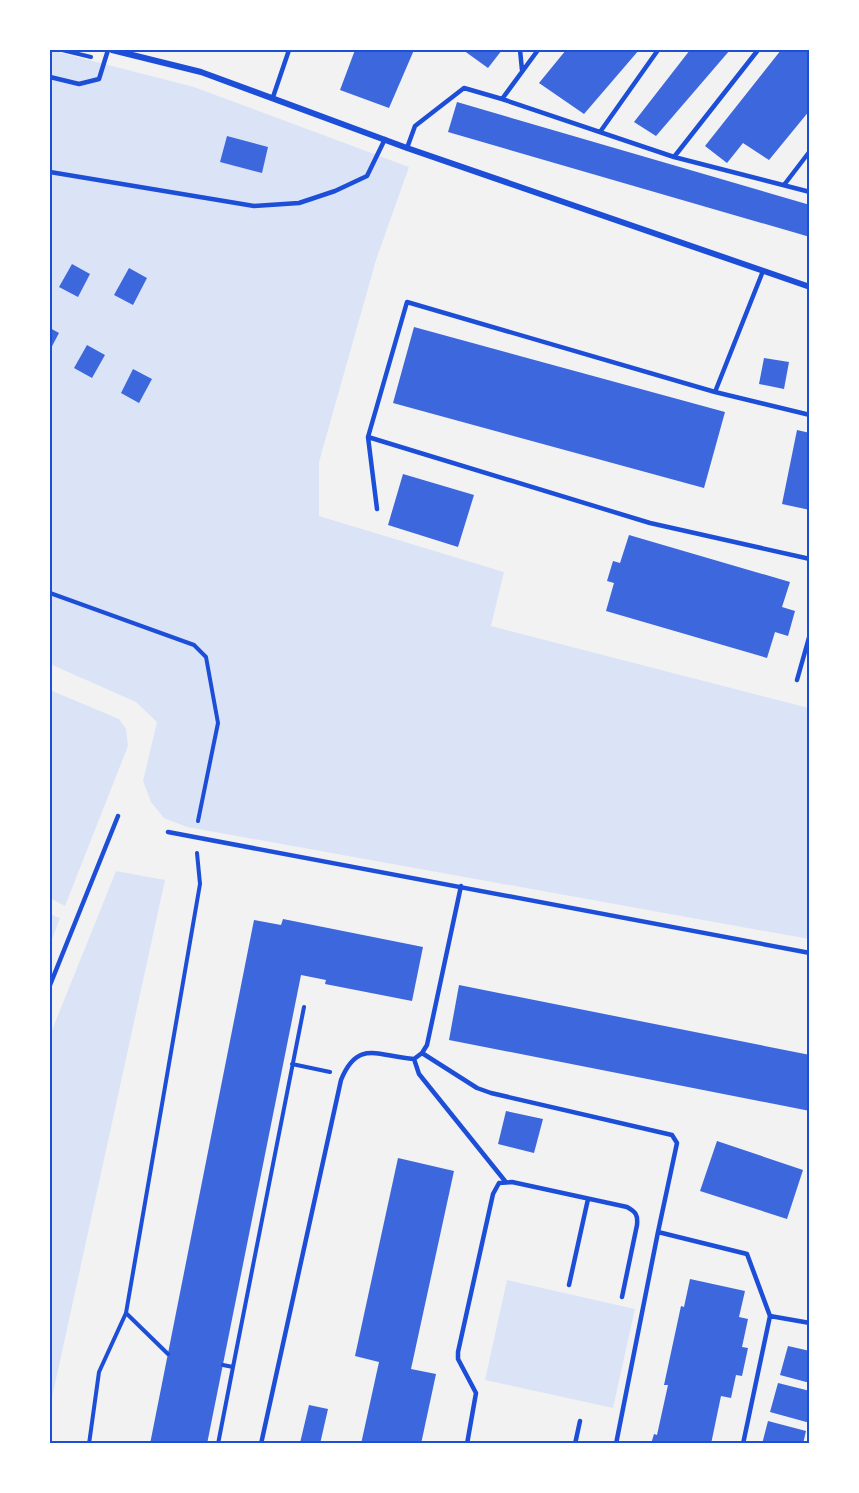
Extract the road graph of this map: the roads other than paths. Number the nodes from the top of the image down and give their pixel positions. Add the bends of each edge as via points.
1 (110, 50) edge
2 (289, 50) edge
3 (520, 50) edge
4 (538, 50) edge
5 (658, 50) edge
6 (758, 50) edge
7 (522, 70) junction
8 (50, 78) edge
9 (273, 97) junction
10 (502, 99) junction
11 (600, 132) junction
12 (385, 139) junction
13 (407, 148) junction
14 (810, 151) edge
15 (674, 157) junction
16 (50, 172) edge
17 (784, 185) junction
18 (810, 192) edge
19 (763, 271) junction
20 (810, 287) edge
21 (715, 392) junction
22 (810, 415) edge
23 (368, 437) junction
24 (377, 509) dead end
25 (810, 559) edge
26 (810, 634) edge
27 (797, 680) dead end
28 (118, 816) dead end
29 (168, 832) dead end
30 (461, 886) junction
31 (810, 953) edge
32 (50, 985) edge
33 (422, 1053) junction
34 (414, 1059) junction
35 (505, 1181) junction
36 (588, 1199) junction
37 (658, 1232) junction
38 (569, 1285) dead end
39 (622, 1297) dead end
40 (770, 1316) junction
41 (810, 1323) edge
42 (580, 1421) dead end
43 (261, 1443) edge
44 (467, 1443) edge
45 (575, 1443) edge
46 (616, 1443) edge
47 (743, 1443) edge

1 - 8 lane via 99,79 79,84
1 - 9 street via 201,72
2 - 9 lane
3 - 7 lane
4 - 7 lane
5 - 11 lane
6 - 15 lane
7 - 10 lane
9 - 12 street
10 - 11 lane
10 - 13 lane via 464,88 415,126
11 - 15 lane
12 - 13 street
12 - 16 lane via 367,176 299,203 254,206
13 - 19 street
14 - 17 lane
15 - 17 lane
17 - 18 lane
19 - 20 street
19 - 21 lane
21 - 22 lane
21 - 23 lane via 407,302
23 - 24 lane
23 - 25 lane via 650,523
26 - 27 lane
28 - 32 lane
29 - 30 lane
30 - 31 lane
30 - 33 lane via 427,1045
33 - 34 lane
33 - 37 lane via 490,1093 672,1134 677,1143
34 - 35 lane via 419,1074
34 - 43 lane via 360,1053 347,1064
35 - 36 lane
35 - 44 lane via 493,1194 458,1352 476,1393
36 - 38 lane
36 - 39 lane via 627,1207 638,1217
37 - 40 lane via 747,1254
37 - 46 lane
40 - 41 lane
40 - 47 lane
42 - 45 lane

